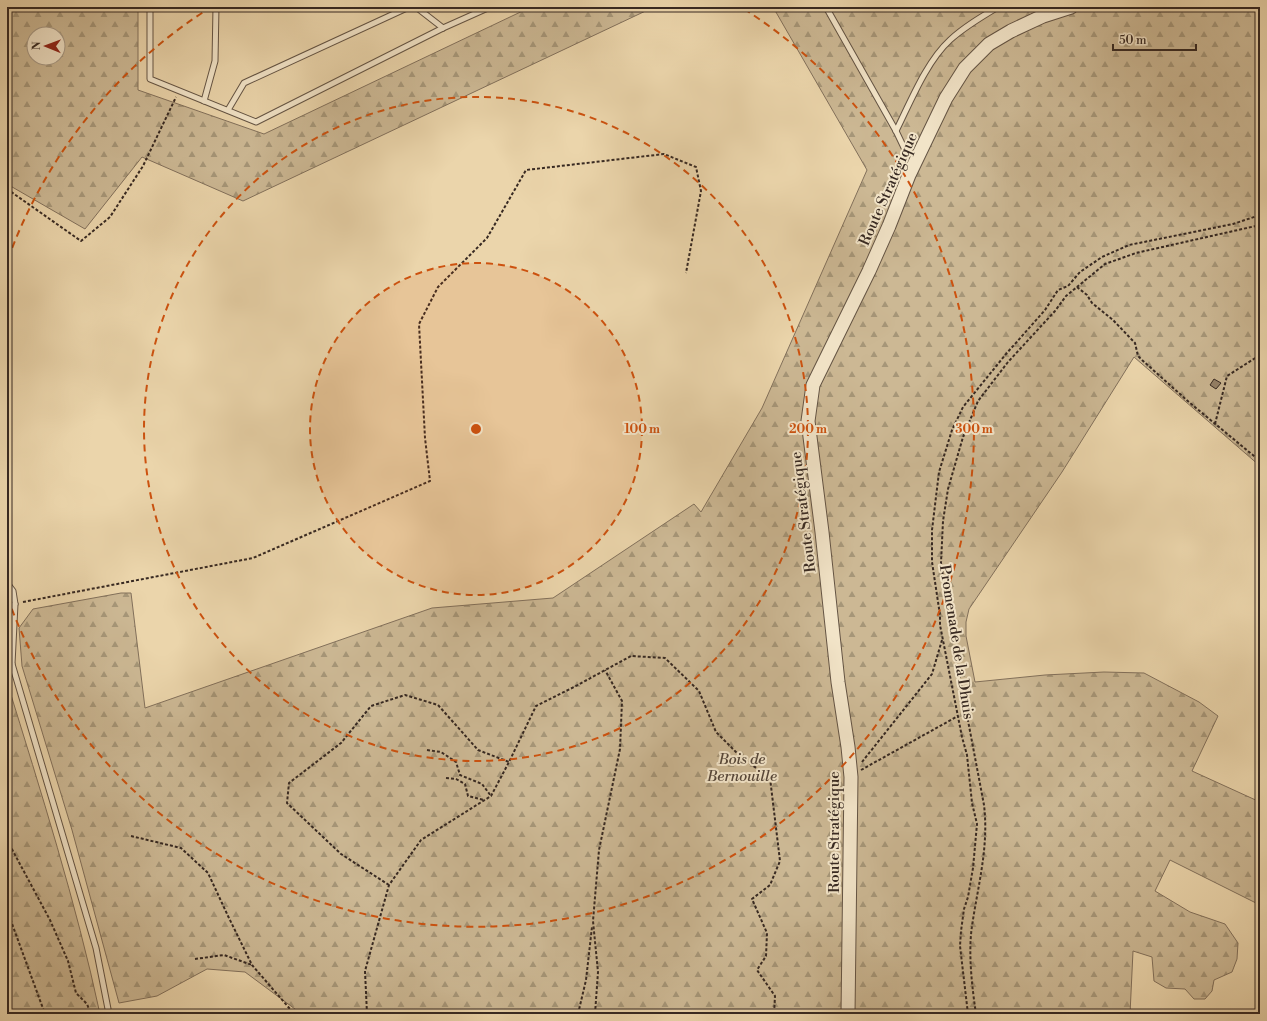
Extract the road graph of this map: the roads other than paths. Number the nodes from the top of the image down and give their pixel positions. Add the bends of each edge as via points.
1 (150, 7) edge
2 (216, 7) edge
3 (409, 7) edge
4 (416, 7) edge
5 (490, 7) edge
6 (826, 7) edge
7 (998, 7) edge
8 (1071, 7) edge
9 (443, 28) junction
10 (204, 101) junction
11 (228, 110) junction
12 (896, 131) junction
13 (907, 154) dead end
14 (7, 583) edge
15 (15, 604) junction
16 (7, 612) edge
17 (7, 658) edge
18 (12, 664) junction
19 (109, 1014) edge
20 (848, 1014) edge

1 - 10 lane via 150,79
2 - 10 lane via 215,61
3 - 11 lane via 244,83
4 - 9 lane
5 - 9 lane
6 - 12 lane
7 - 12 lane via 974,20 948,41 930,63
8 - 20 street, Route Stratégique via 1043,16 1011,31 989,44 965,68 946,98 909,175 869,271 813,385 808,421 851,775
9 - 11 lane via 256,122
10 - 11 lane
12 - 13 lane
14 - 15 lane via 13,591
15 - 16 lane
15 - 18 lane
17 - 18 lane
18 - 19 lane via 96,948

